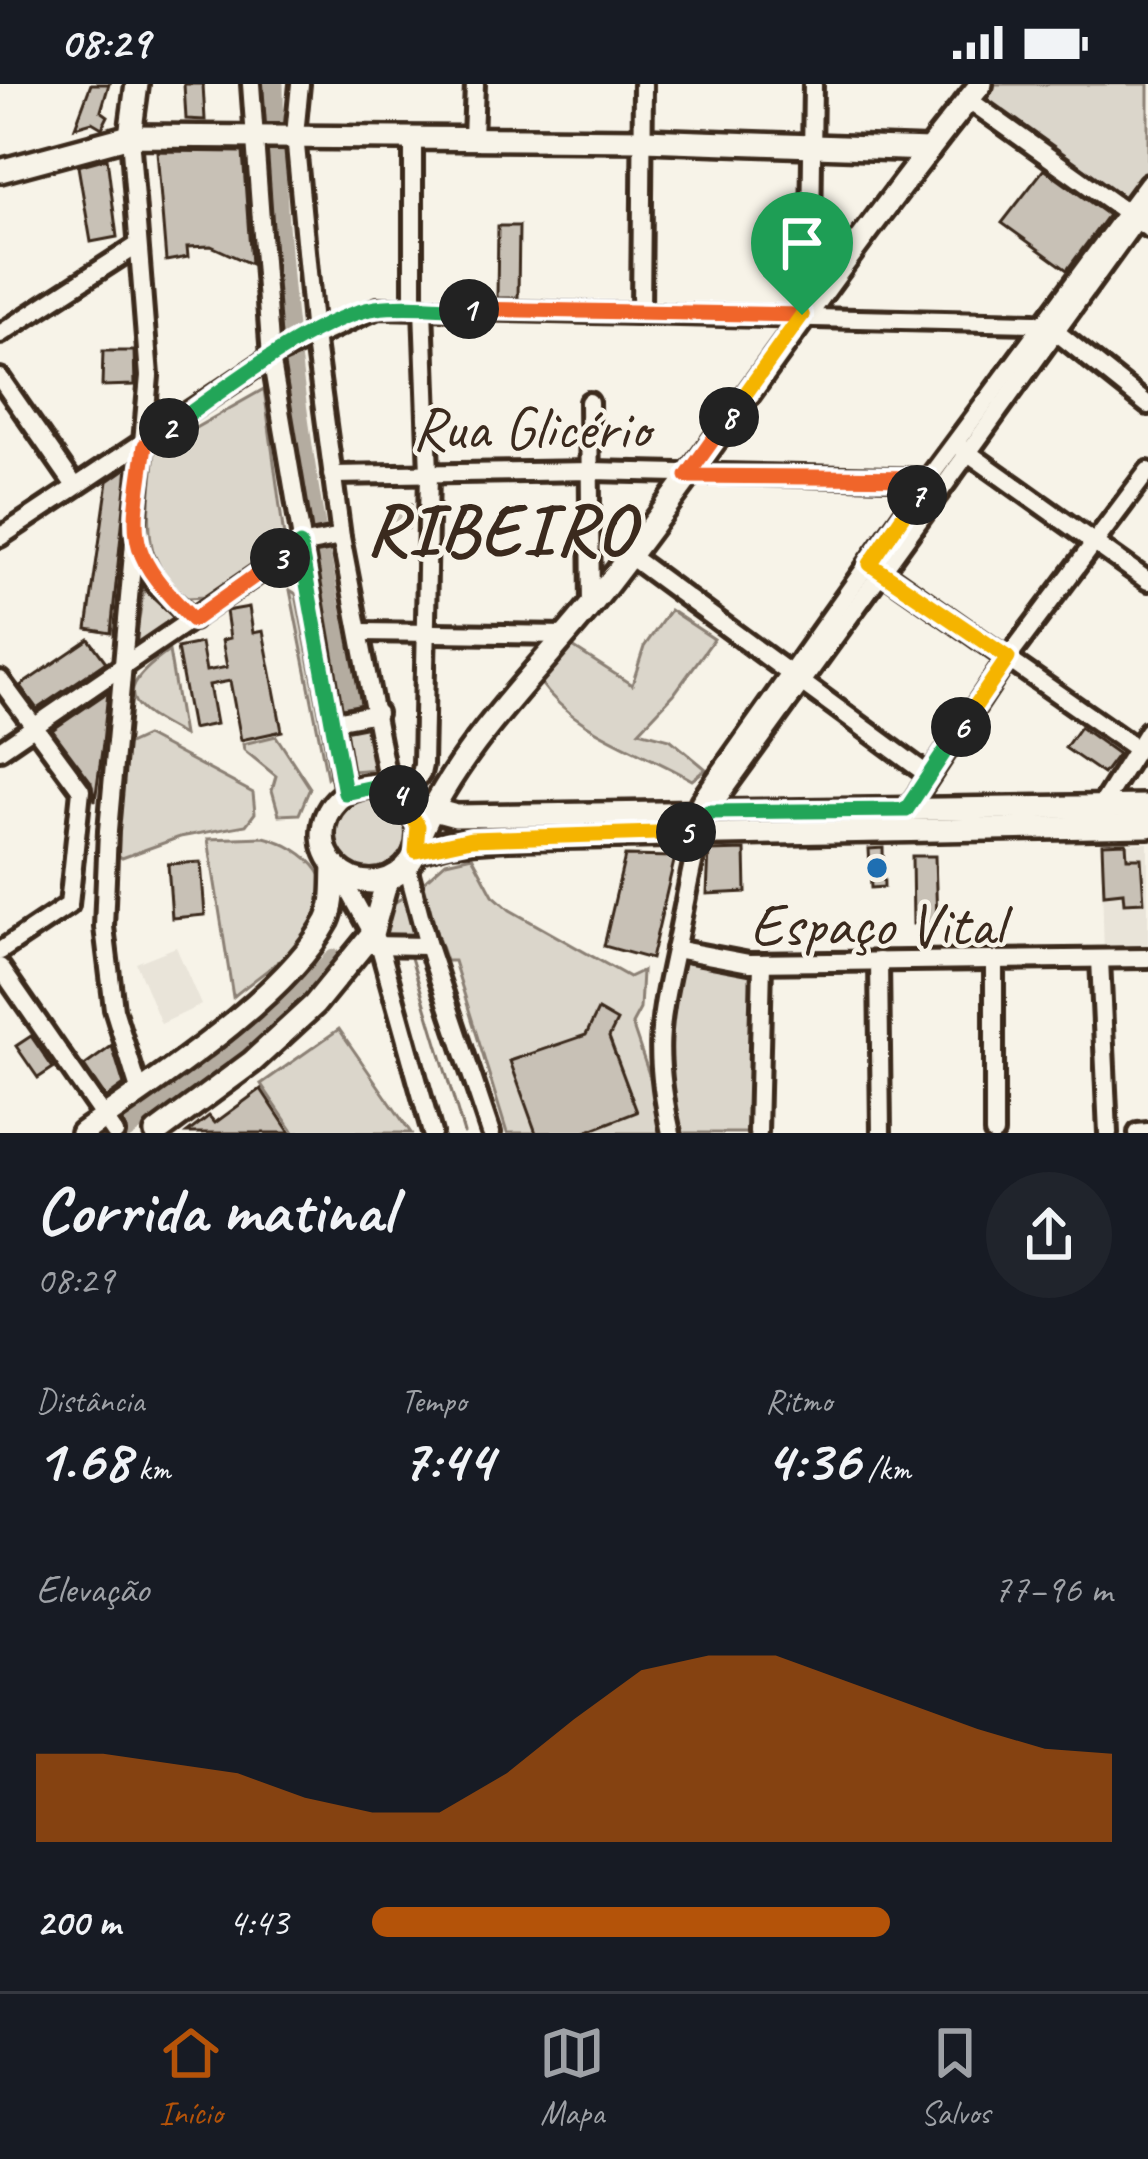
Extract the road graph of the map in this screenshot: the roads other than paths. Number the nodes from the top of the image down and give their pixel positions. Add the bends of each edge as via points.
1 (137, 84) edge
2 (251, 84) edge
3 (300, 84) edge
4 (475, 84) edge
5 (643, 84) edge
6 (813, 84) edge
7 (975, 92) edge
8 (130, 136) junction
9 (413, 138) junction
10 (254, 139) junction
11 (292, 139) junction
12 (473, 139) junction
13 (644, 140) junction
14 (811, 145) junction
15 (929, 150) junction
16 (0, 171) edge
17 (1148, 183) edge
18 (1140, 216) edge
19 (138, 244) junction
20 (418, 308) junction
21 (806, 310) junction
22 (641, 312) junction
23 (1048, 328) junction
24 (0, 334) edge
25 (309, 337) junction
26 (276, 356) junction
27 (0, 378) edge
28 (241, 378) junction
29 (276, 386) junction
30 (589, 402) dead end
31 (1148, 406) edge
32 (145, 445) junction
33 (960, 447) junction
34 (592, 471) junction
35 (1148, 471) edge
36 (429, 472) junction
37 (332, 476) junction
38 (687, 476) junction
39 (937, 479) junction
40 (75, 486) junction
41 (134, 532) junction
42 (0, 537) edge
43 (336, 537) junction
44 (1095, 541) junction
45 (305, 543) junction
46 (630, 556) junction
47 (876, 567) junction
48 (1148, 581) edge
49 (591, 607) junction
50 (193, 620) junction
51 (428, 630) junction
52 (362, 632) junction
53 (568, 635) junction
54 (1008, 658) junction
55 (124, 668) junction
56 (795, 676) junction
57 (0, 680) edge
58 (377, 713) junction
59 (335, 721) junction
60 (35, 728) junction
61 (1148, 731) edge
62 (1135, 748) junction
63 (0, 750) edge
64 (928, 775) junction
65 (345, 793) junction
66 (399, 796) junction
67 (1148, 806) edge
68 (1100, 807) junction
69 (431, 810) junction
70 (906, 810) junction
71 (698, 826) junction
72 (1148, 826) edge
73 (1089, 828) junction
74 (896, 832) junction
75 (414, 852) junction
76 (336, 867) junction
77 (387, 880) junction
78 (326, 923) junction
79 (369, 944) junction
80 (428, 946) junction
81 (675, 949) junction
82 (0, 952) edge
83 (1148, 958) edge
84 (1100, 959) junction
85 (879, 961) junction
86 (994, 961) junction
87 (762, 963) junction
88 (0, 967) edge
89 (140, 1094) junction
90 (110, 1125) edge
91 (669, 1131) edge
92 (1148, 1132) edge
93 (82, 1133) edge
94 (156, 1133) edge
95 (432, 1133) edge
96 (491, 1133) edge
97 (758, 1133) edge
98 (881, 1133) edge
99 (994, 1133) edge
100 (1108, 1133) edge
101 (1138, 1133) edge

1 - 8 main road
2 - 10 street
3 - 11 street
4 - 12 street
5 - 13 street
6 - 14 street
7 - 15 main road
7 - 18 street
8 - 10 main road
8 - 16 main road
8 - 19 street
9 - 11 main road
9 - 12 main road
9 - 20 street
10 - 11 main road
10 - 26 street
11 - 25 street
12 - 13 main road
13 - 14 main road
13 - 22 street
14 - 15 main road
14 - 21 street
15 - 21 main road
17 - 18 street
18 - 23 street
19 - 24 street
19 - 32 street via 149,376
20 - 22 street
20 - 25 street via 366,311
20 - 36 street
21 - 22 street
21 - 23 street
21 - 38 main road
23 - 31 street
23 - 33 street
25 - 26 street
25 - 37 street
26 - 28 street
26 - 29 street
27 - 40 street
28 - 29 street
28 - 32 street
29 - 45 street
30 - 34 street
32 - 40 street
32 - 41 street
33 - 39 street
33 - 44 street
34 - 36 street, Rua Glicério
34 - 38 street, Rua Glicério
34 - 49 street
35 - 44 street
36 - 37 street, Rua Glicério
36 - 51 street
37 - 43 street
38 - 39 street, Rua Glicério
38 - 46 main road
39 - 47 street
40 - 42 street
41 - 50 street via 156,585
41 - 55 street
43 - 45 street
43 - 52 street
44 - 48 street
44 - 54 street
45 - 50 street
45 - 59 street
46 - 49 main road
46 - 56 street
47 - 54 street
47 - 56 street
49 - 53 main road
50 - 55 street
51 - 52 street
51 - 53 street
51 - 66 street via 422,774
52 - 58 street
53 - 69 main road
54 - 62 street
54 - 64 street
55 - 60 street
55 - 89 street via 104,927 114,1009
56 - 64 street
56 - 71 street
57 - 60 street
58 - 59 street
58 - 66 street
59 - 65 street
60 - 63 street
60 - 82 street via 83,800 70,897 63,911
61 - 62 street
62 - 68 street
64 - 70 street
65 - 66 main road via 366,786
65 - 76 main road via 322,830
66 - 69 main road
66 - 75 main road
67 - 68 main road
68 - 70 main road
68 - 73 street
69 - 71 main road
69 - 75 main road
70 - 71 main road
70 - 74 street
71 - 74 main road
71 - 75 main road via 471,839
71 - 81 street
72 - 73 main road
73 - 74 main road
75 - 77 main road
75 - 80 street
76 - 77 main road via 361,881
76 - 78 main road
76 - 79 street
77 - 79 main road
78 - 79 main road
78 - 89 main road via 196,1054
79 - 80 street
79 - 94 main road via 253,1062
79 - 95 street
80 - 96 street
81 - 87 street
81 - 91 street via 657,1046
83 - 84 street
84 - 86 street
84 - 100 street
85 - 86 street
85 - 87 street
85 - 98 street
86 - 99 street
87 - 97 street
88 - 90 street
89 - 90 main road
90 - 93 main road
92 - 101 street

